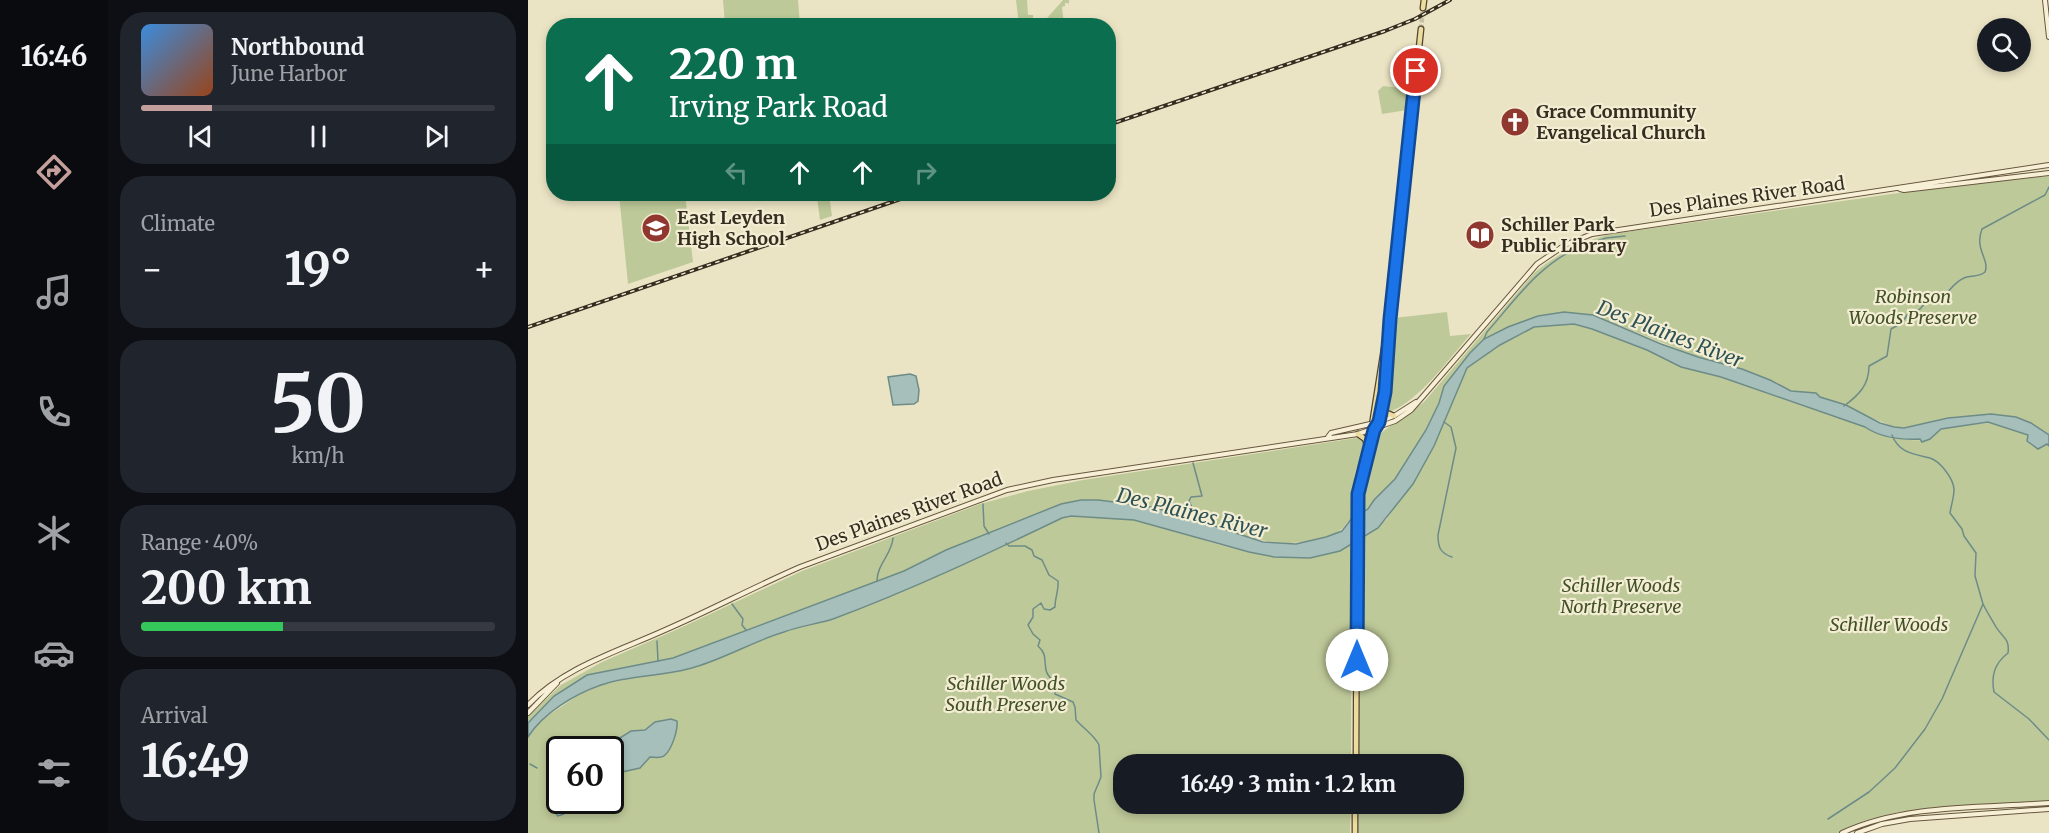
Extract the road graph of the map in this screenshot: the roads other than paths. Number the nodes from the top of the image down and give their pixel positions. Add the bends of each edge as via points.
1 (1424, 0) edge
2 (2045, 0) edge
3 (1423, 8) tunnel mouth
4 (1421, 28) tunnel mouth
5 (2049, 37) edge
6 (2049, 165) edge
7 (2049, 173) edge
8 (1899, 189) junction
9 (1390, 319) junction
10 (1417, 402) junction
11 (1382, 408) junction
12 (1394, 416) junction
13 (1379, 422) junction
14 (1373, 427) junction
15 (1358, 434) junction
16 (1328, 437) junction
17 (1368, 449) junction
18 (559, 681) junction
19 (528, 705) edge
20 (528, 712) edge
21 (1356, 754) edge
22 (2049, 803) edge
23 (2049, 809) edge
24 (1355, 814) edge
25 (1355, 833) edge
26 (1842, 833) edge
27 (1857, 833) edge

1 - 3 main road
2 - 5 main road
4 - 9 main road
6 - 8 main road, Des Plaines River Road
7 - 8 main road, Des Plaines River Road
8 - 10 main road, Des Plaines River Road via 1610,230 1573,242 1537,264
9 - 11 main road
9 - 14 main road
10 - 12 main road, Des Plaines River Road
10 - 14 main road, Des Plaines River Road via 1399,418
11 - 12 main road
11 - 13 main road
12 - 13 main road, Des Plaines River Road
13 - 14 main road
14 - 15 main road, Des Plaines River Road
14 - 16 main road, Des Plaines River Road
14 - 17 main road
15 - 16 main road, Des Plaines River Road
15 - 17 main road via 1365,439
16 - 18 main road, Des Plaines River Road via 1053,480 988,496 800,567
17 - 21 main road via 1357,510
18 - 19 main road, Des Plaines River Road
18 - 20 main road, Des Plaines River Road
22 - 26 main road via 1904,813
23 - 27 main road via 1910,819
24 - 25 main road

